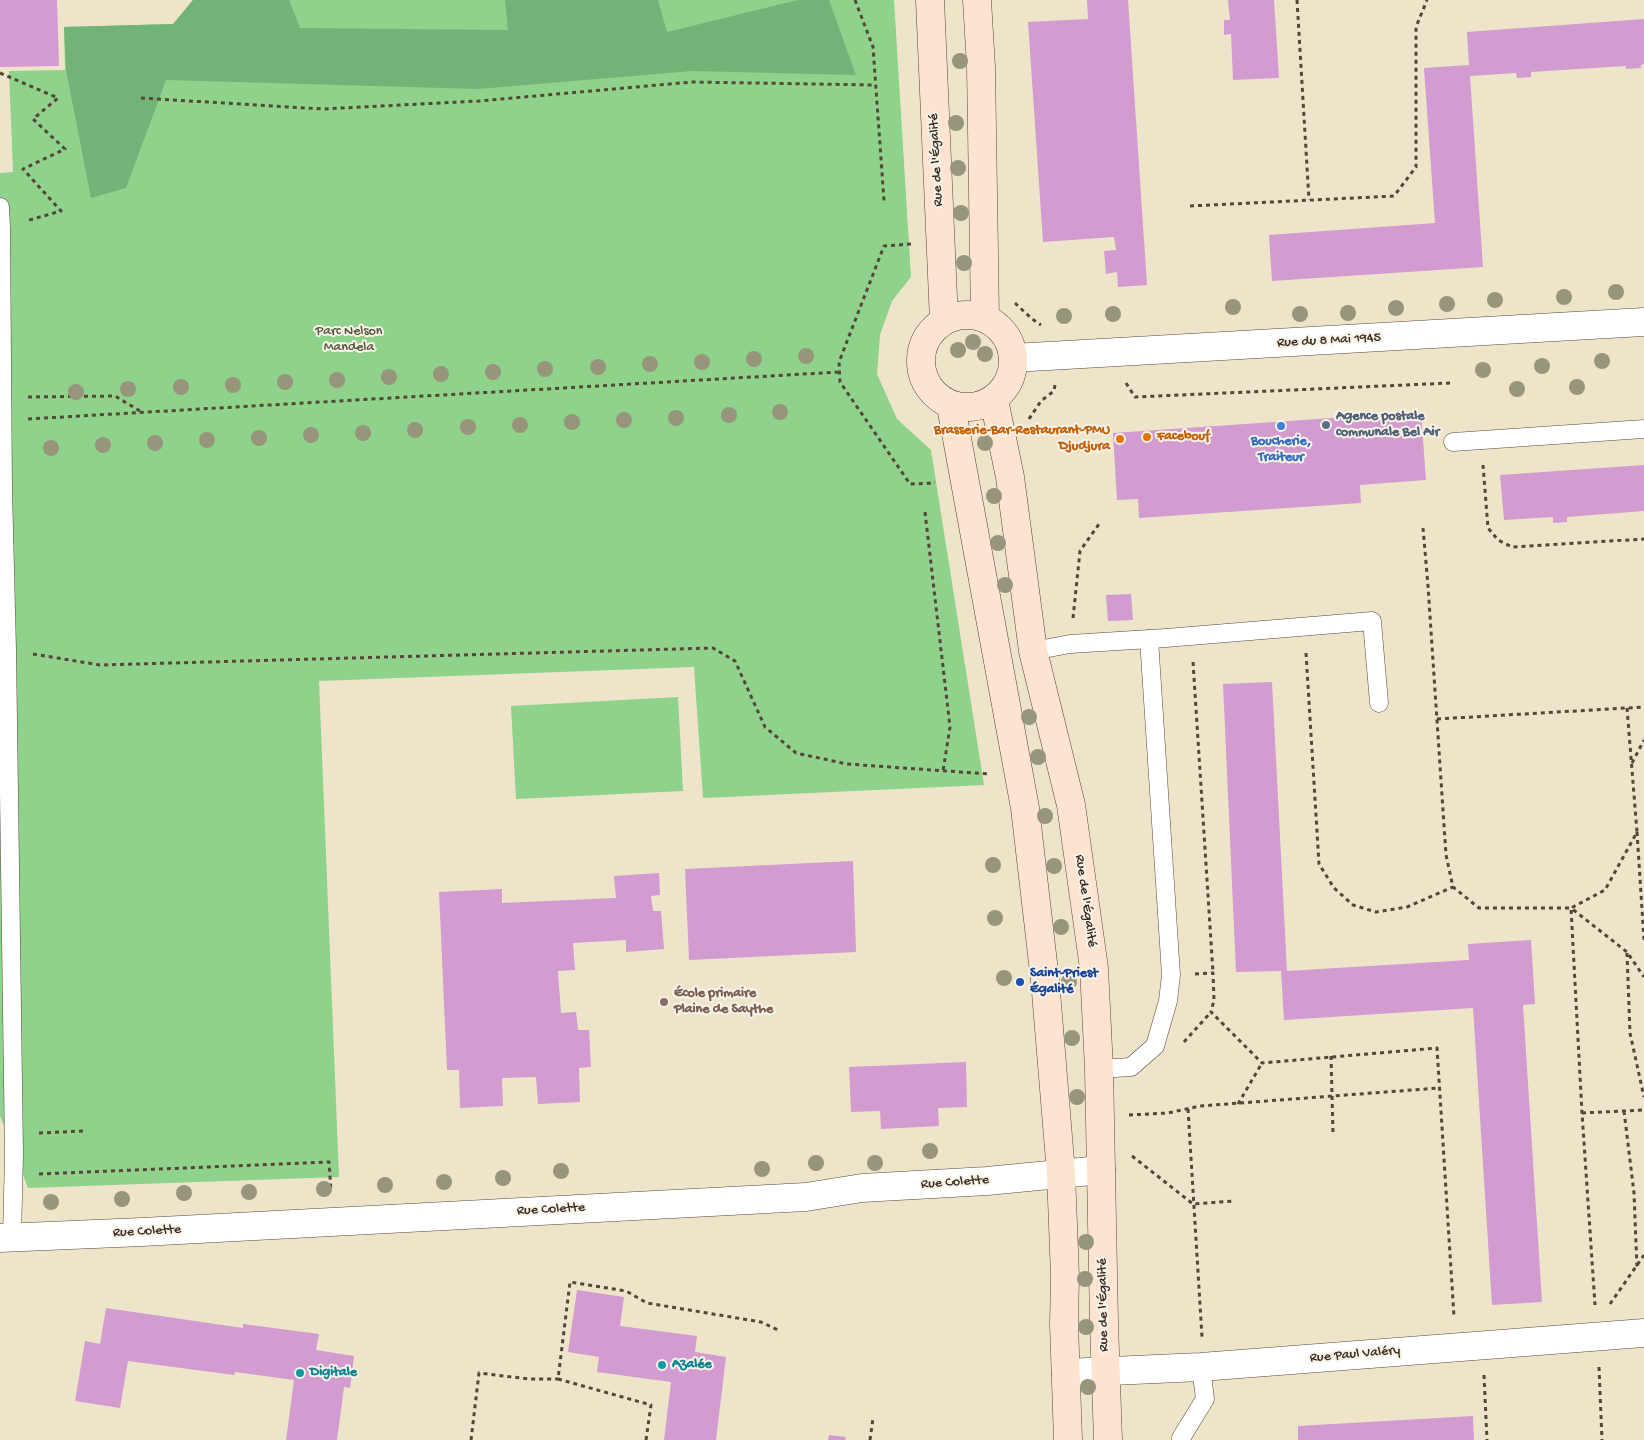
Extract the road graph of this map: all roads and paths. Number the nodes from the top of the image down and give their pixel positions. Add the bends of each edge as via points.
1 (855, 0) edge
2 (930, 0) edge
3 (977, 0) edge
4 (1297, 0) edge
5 (1427, 0) edge
6 (0, 73) edge
7 (875, 85) junction
8 (141, 98) dead end
9 (1309, 200) junction
10 (884, 201) dead end
11 (1190, 206) dead end
12 (0, 207) edge
13 (2, 228) junction
14 (941, 242) junction
15 (985, 318) junction
16 (944, 321) junction
17 (1644, 322) edge
18 (1014, 358) junction
19 (839, 372) junction
20 (1125, 381) dead end
21 (1450, 383) dead end
22 (3, 398) junction
23 (994, 400) junction
24 (951, 406) junction
25 (141, 412) junction
26 (3, 421) junction
27 (1644, 429) edge
28 (1481, 440) junction
29 (1453, 442) dead end
30 (966, 482) junction
31 (925, 512) dead end
32 (1099, 524) dead end
33 (1422, 528) dead end
34 (1644, 539) edge
35 (1304, 627) junction
36 (1192, 636) junction
37 (1149, 639) junction
38 (1070, 644) junction
39 (7, 650) junction
40 (1033, 652) junction
41 (1378, 704) dead end
42 (1644, 707) edge
43 (1627, 708) junction
44 (1437, 719) junction
45 (1644, 740) edge
46 (1631, 764) junction
47 (942, 771) junction
48 (1020, 776) junction
49 (1636, 832) junction
50 (1453, 887) junction
51 (1571, 908) junction
52 (1644, 940) edge
53 (1627, 952) junction
54 (1213, 973) junction
55 (1171, 975) junction
56 (1644, 977) edge
57 (1331, 1056) junction
58 (1262, 1063) junction
59 (1099, 1070) junction
60 (1439, 1088) junction
61 (1333, 1097) junction
62 (1644, 1097) edge
63 (1238, 1104) junction
64 (1188, 1109) junction
65 (1644, 1110) edge
66 (1624, 1111) junction
67 (1582, 1113) junction
68 (1100, 1114) junction
69 (83, 1131) dead end
70 (14, 1134) junction
71 (1333, 1134) dead end
72 (1101, 1163) junction
73 (1061, 1173) junction
74 (14, 1180) junction
75 (1234, 1201) dead end
76 (1193, 1204) junction
77 (332, 1222) junction
78 (6, 1238) edge
79 (1644, 1255) edge
80 (1636, 1268) junction
81 (1608, 1307) dead end
82 (1454, 1318) dead end
83 (778, 1330) dead end
84 (1644, 1333) edge
85 (1202, 1337) dead end
86 (1598, 1337) junction
87 (1201, 1367) junction
88 (1106, 1372) junction
89 (1066, 1373) junction
90 (1484, 1375) dead end
91 (558, 1379) junction
92 (873, 1418) dead end
93 (471, 1440) edge
94 (646, 1440) edge
95 (870, 1440) edge
96 (1068, 1440) edge
97 (1108, 1440) edge
98 (1181, 1440) edge
99 (1486, 1440) edge
100 (1602, 1440) edge

1 - 7 path via 873,47
2 - 14 street, Rue de l'Égalité
3 - 15 street
4 - 9 path
5 - 9 path via 1416,27 1416,167 1394,196
6 - 13 path via 58,98 33,119 65,149 23,169 61,211
7 - 8 path via 692,82 479,101 323,110
7 - 10 path
9 - 11 path
12 - 13 lane
13 - 22 lane
14 - 16 street, Rue de l'Égalité
14 - 19 path via 884,246 838,362
15 - 16 street via 957,316
15 - 18 street via 1005,334
16 - 24 street via 932,330 920,358 928,387
17 - 18 street, Rue du 8 Mai 1945
18 - 23 street via 1009,381
19 - 25 path
19 - 30 path via 840,382 910,484
20 - 21 path via 1135,397
22 - 25 path via 115,396
22 - 26 lane
23 - 24 street via 966,408
23 - 40 street, Rue de l'Égalité via 1010,477
24 - 30 street
25 - 26 path
26 - 39 lane
27 - 28 lane
28 - 29 lane
28 - 34 path via 1488,528 1498,540 1512,547
30 - 48 street
31 - 47 path via 950,727
32 - 38 path via 1080,551
33 - 44 path
35 - 36 lane
35 - 41 lane via 1372,621
35 - 50 path via 1319,864 1334,888 1354,905 1376,912 1407,907
36 - 37 lane
36 - 54 path
37 - 38 lane
37 - 55 lane
38 - 40 lane
39 - 47 path via 100,665 713,648 735,661 765,727 796,753 847,764
39 - 70 lane
40 - 59 street, Rue de l'Égalité via 1071,805 1094,968
42 - 43 path
43 - 44 path
43 - 46 path
44 - 50 path via 1446,855
45 - 46 path
46 - 49 path
47 - 48 path
48 - 73 street via 1045,980
49 - 51 path via 1605,890
49 - 52 path
50 - 51 path via 1480,908
51 - 53 path
51 - 67 path
53 - 56 path
53 - 62 path via 1630,1033
54 - 55 path
54 - 58 path via 1211,1012
55 - 59 lane via 1168,1001 1155,1046 1131,1067
57 - 58 path
57 - 60 path via 1437,1048
57 - 61 path
58 - 63 path
59 - 68 street, Rue de l'Égalité
60 - 61 path
60 - 82 path
61 - 63 path
61 - 71 path
63 - 64 path
64 - 68 path via 1168,1113
64 - 76 path
65 - 66 path
66 - 67 path
66 - 80 path via 1634,1193
67 - 86 path
68 - 72 street, Rue de l'Égalité
69 - 70 path
70 - 74 lane
72 - 73 street, Rue Colette
72 - 76 path via 1132,1156
72 - 88 street, Rue de l'Égalité
73 - 77 street, Rue Colette via 862,1188 806,1197
73 - 89 street
74 - 77 path via 34,1174 329,1162
74 - 78 lane
75 - 76 path
76 - 85 path
77 - 78 street, Rue Colette
79 - 80 path
80 - 81 path
83 - 91 path via 761,1322 647,1303 626,1291 570,1282
84 - 86 street, Rue Paul Valéry
86 - 87 street, Rue Paul Valéry
86 - 100 path
87 - 88 street, Rue Paul Valéry
87 - 98 lane via 1205,1399
88 - 89 street, Rue Paul Valéry
88 - 97 street, Rue de l'Égalité
89 - 96 street
90 - 99 path
91 - 93 path via 479,1373
91 - 94 path via 651,1405
92 - 95 path

